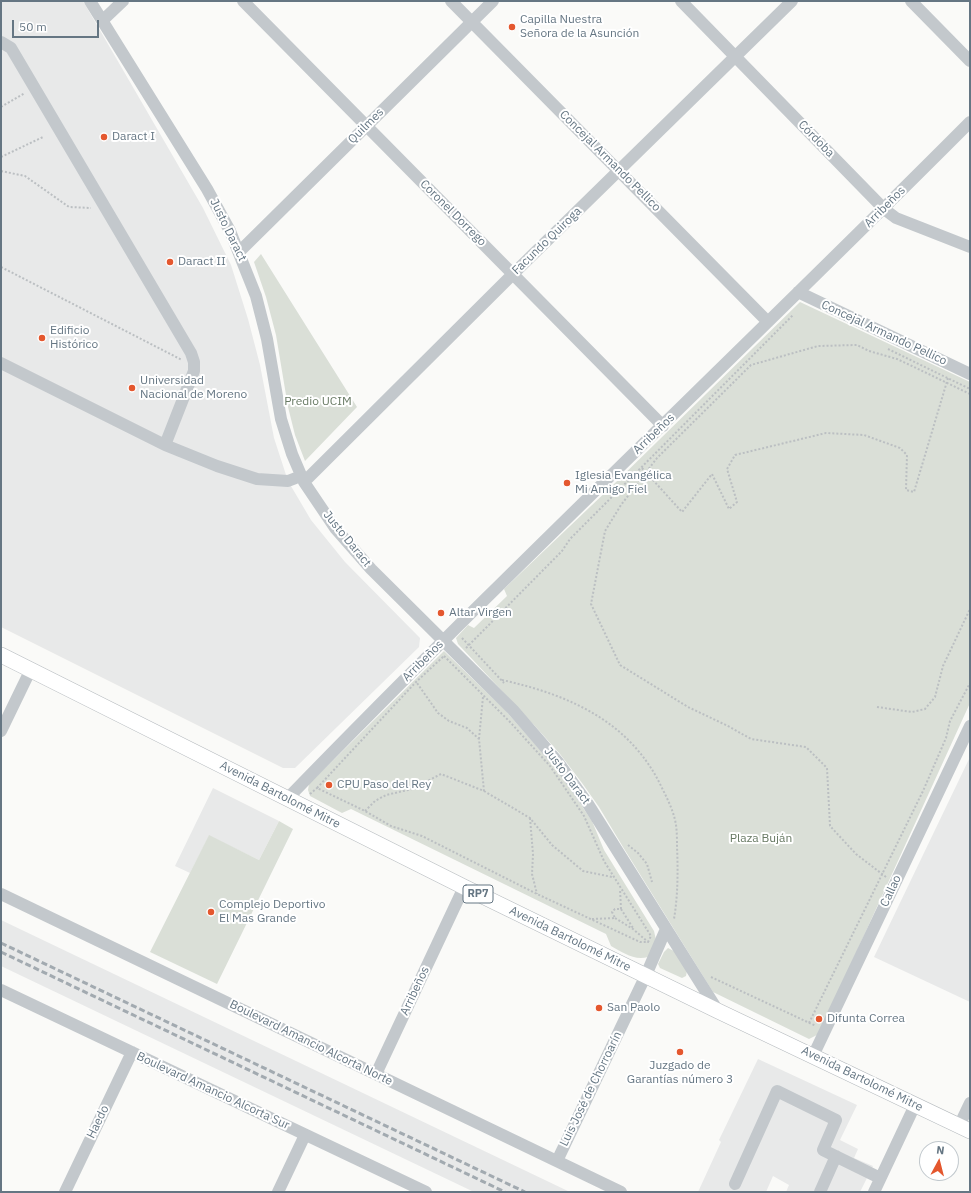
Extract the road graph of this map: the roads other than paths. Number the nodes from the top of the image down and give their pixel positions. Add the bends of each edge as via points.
1 (90, 1) edge
2 (123, 1) edge
3 (243, 1) edge
4 (451, 1) edge
5 (493, 1) edge
6 (681, 1) edge
7 (792, 1) edge
8 (911, 1) edge
9 (103, 20) junction
10 (472, 22) junction
11 (1, 42) edge
12 (736, 56) junction
13 (970, 61) edge
14 (970, 122) edge
15 (366, 126) junction
16 (619, 171) junction
17 (884, 209) junction
18 (970, 247) edge
19 (240, 251) junction
20 (513, 274) junction
21 (798, 292) junction
22 (768, 322) junction
23 (1, 363) edge
24 (970, 374) edge
25 (663, 426) junction
26 (165, 445) junction
27 (303, 479) junction
28 (442, 641) junction
29 (1, 654) edge
30 (31, 670) junction
31 (970, 726) edge
32 (1, 731) edge
33 (288, 798) junction
34 (464, 887) junction
35 (1, 894) edge
36 (670, 926) junction
37 (646, 975) junction
38 (1, 990) edge
39 (718, 1011) junction
40 (132, 1052) junction
41 (813, 1056) junction
42 (376, 1074) junction
43 (970, 1103) edge
44 (916, 1105) junction
45 (964, 1128) edge
46 (305, 1135) junction
47 (836, 1156) junction
48 (557, 1161) junction
49 (880, 1178) junction
50 (735, 1184) dead end
51 (65, 1192) edge
52 (278, 1192) edge
53 (426, 1192) edge
54 (620, 1192) edge
55 (820, 1192) edge
56 (874, 1192) edge

1 - 9 street, Justo Daract
2 - 9 street
3 - 15 street, Coronel Dorrego
4 - 10 street, Concejal Armando Pellico
5 - 10 street, Quilmes
6 - 12 street, Córdoba
7 - 12 street, Facundo Quiroga
8 - 13 street
9 - 19 street, Justo Daract via 207,189
10 - 15 street, Quilmes
10 - 16 street, Concejal Armando Pellico
11 - 26 street via 11,48 191,353 194,371
12 - 16 street, Facundo Quiroga
12 - 17 street, Córdoba
14 - 17 street, Arribeños
15 - 19 street, Quilmes
15 - 20 street, Coronel Dorrego
16 - 20 street, Facundo Quiroga
16 - 22 street, Concejal Armando Pellico
17 - 18 street, Córdoba via 896,218
17 - 21 street, Arribeños
19 - 27 street, Justo Daract via 256,296 267,340 281,419
20 - 25 street, Coronel Dorrego
20 - 27 street, Facundo Quiroga
21 - 22 street, Arribeños
21 - 24 street, Concejal Armando Pellico
22 - 25 street, Arribeños
23 - 26 street
25 - 28 street, Arribeños
26 - 27 street via 258,479
27 - 28 street, Justo Daract via 335,528 371,569
28 - 33 street, Arribeños
28 - 36 street, Justo Daract via 456,661 484,681 573,781
29 - 30 main road, Avenida Bartolomé Mitre / RP7
30 - 32 street
30 - 33 main road, Avenida Bartolomé Mitre / RP7
31 - 41 street, Callao
33 - 34 main road, Avenida Bartolomé Mitre / RP7
34 - 37 main road, Avenida Bartolomé Mitre / RP7
34 - 42 street, Arribeños
35 - 42 street, Boulevard Amancio Alcorta Norte
36 - 37 street, Luis José de Chorroarín
36 - 39 street, Justo Daract
37 - 39 main road, Avenida Bartolomé Mitre / RP7
37 - 48 street, Luis José de Chorroarín
38 - 40 street, Boulevard Amancio Alcorta Sur
39 - 41 main road, Avenida Bartolomé Mitre / RP7
40 - 46 street, Boulevard Amancio Alcorta Sur
40 - 51 street, Haedo
41 - 44 main road, Avenida Bartolomé Mitre / RP7
42 - 48 street, Boulevard Amancio Alcorta Norte
43 - 45 street
44 - 45 main road, Avenida Bartolomé Mitre / RP7
44 - 49 street
46 - 52 street
46 - 53 street, Boulevard Amancio Alcorta Sur
47 - 49 street
47 - 50 street via 823,1150 836,1120 777,1091
47 - 55 street
48 - 54 street, Boulevard Amancio Alcorta Norte
49 - 56 street

